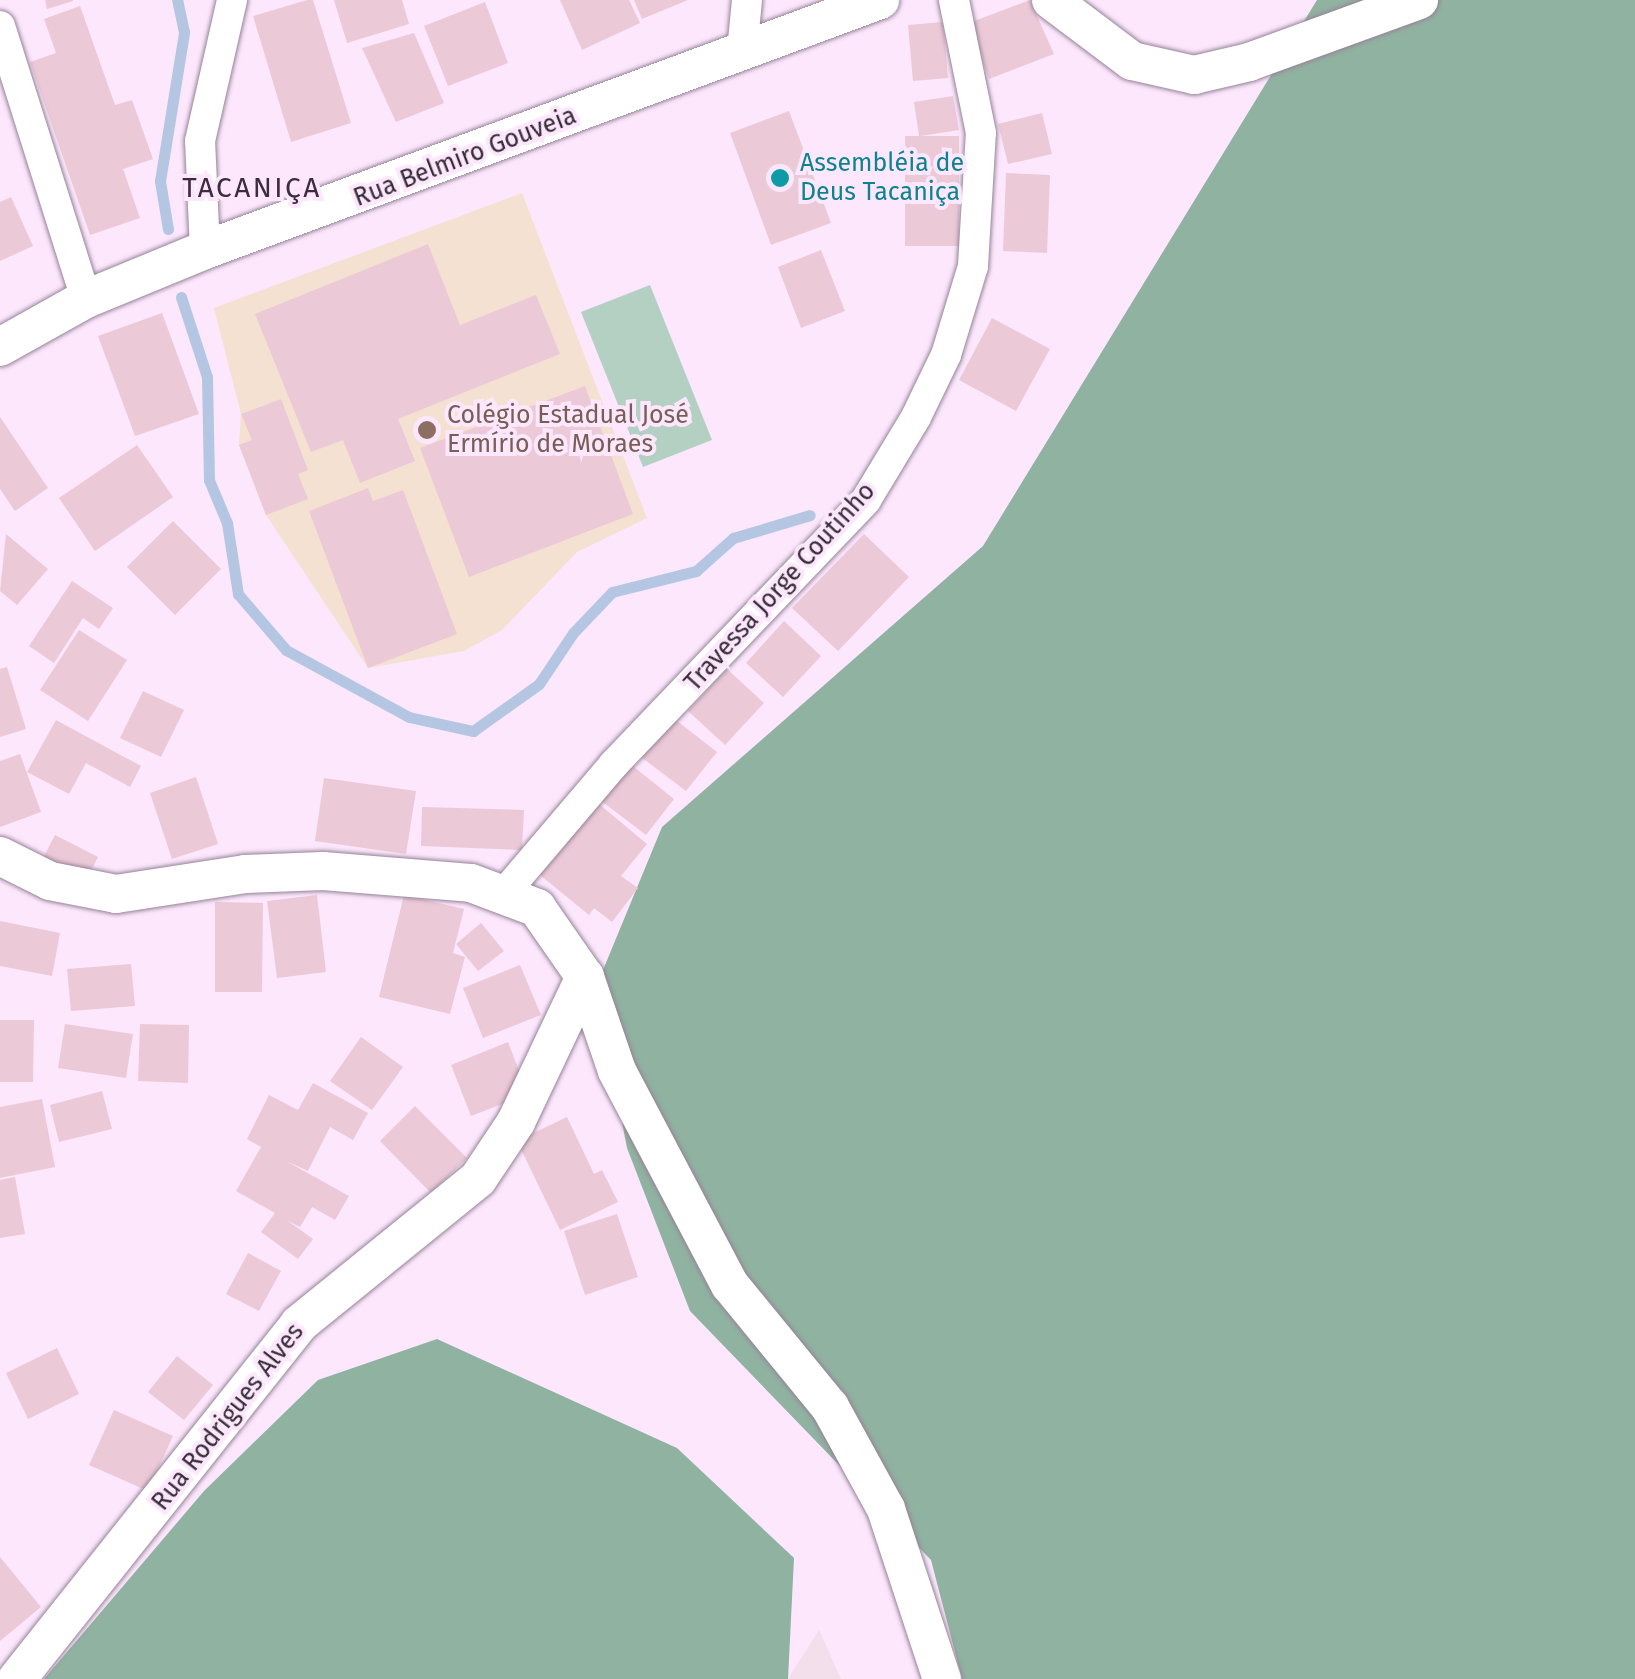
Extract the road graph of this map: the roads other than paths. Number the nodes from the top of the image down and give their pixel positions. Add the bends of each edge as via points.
1 (232, 0) edge
2 (748, 0) edge
3 (880, 0) edge
4 (954, 0) edge
5 (1050, 0) edge
6 (1419, 0) edge
7 (0, 26) edge
8 (742, 51) junction
9 (205, 250) junction
10 (86, 300) junction
11 (0, 347) edge
12 (3, 871) edge
13 (506, 891) junction
14 (585, 977) junction
15 (16, 1679) edge
16 (942, 1679) edge

1 - 9 street via 200,141
2 - 8 street
3 - 8 street, Rua Belmiro Gouveia
4 - 13 street, Travessa Jorge Coutinho via 981,133 973,266 946,354 916,418 866,500 614,764
5 - 6 street via 1132,61 1194,74 1249,62
7 - 10 street
8 - 9 street, Rua Belmiro Gouveia
9 - 10 street, Rua Belmiro Gouveia
10 - 11 street, Rua Belmiro Gouveia
12 - 13 street via 116,894 245,874 323,871
13 - 14 street via 537,908
14 - 15 street, Rua Rodrigues Alves via 516,1122 478,1179 299,1324
14 - 16 street via 617,1071 692,1218 730,1284 830,1408 886,1509

